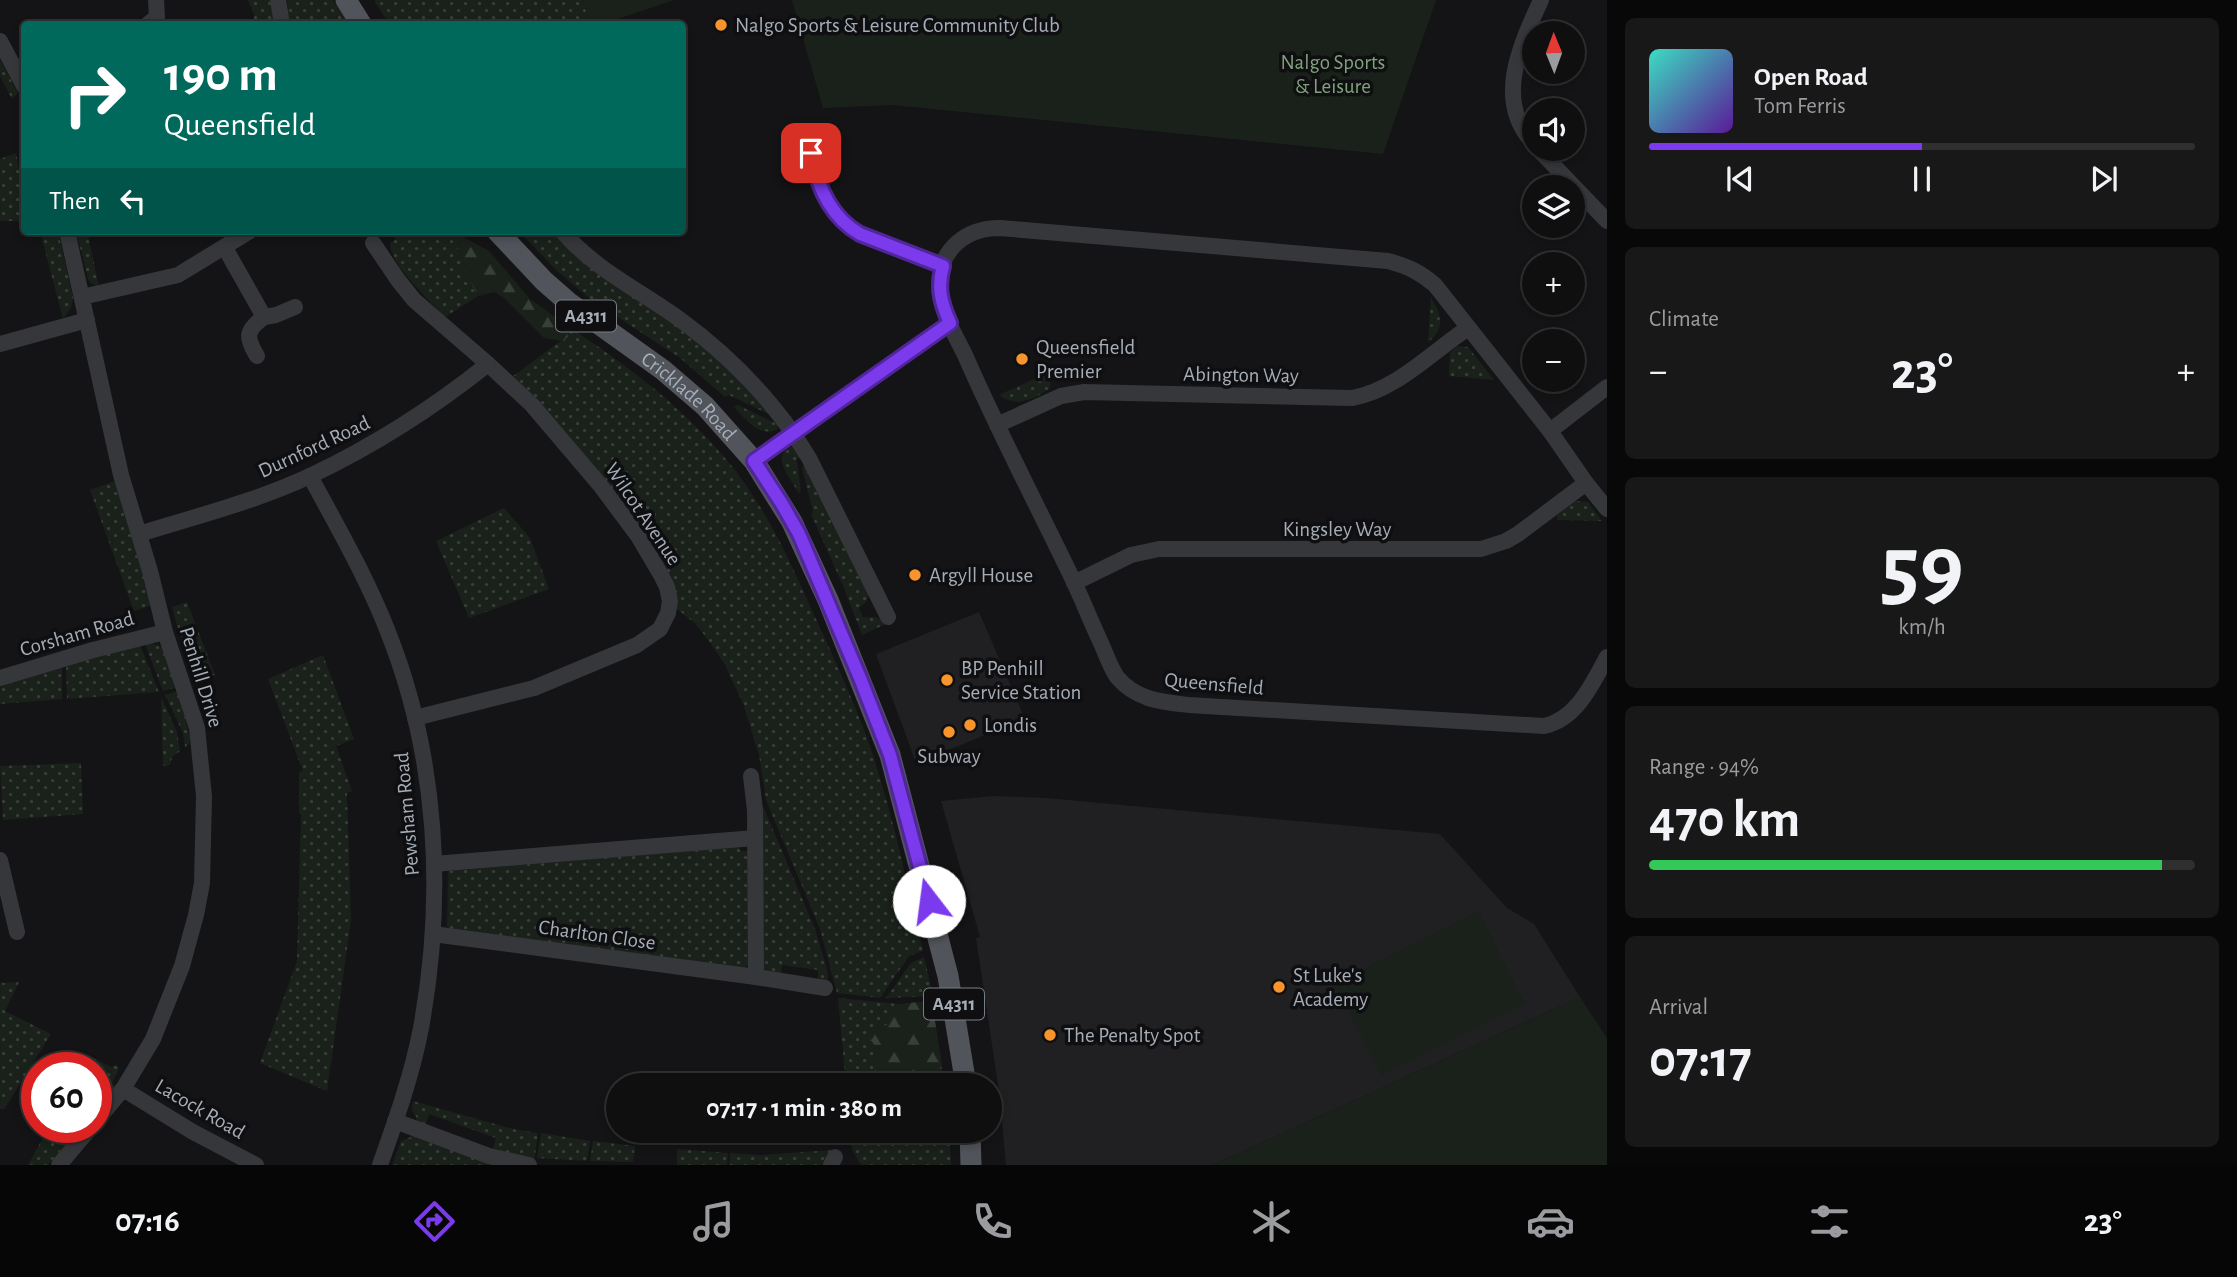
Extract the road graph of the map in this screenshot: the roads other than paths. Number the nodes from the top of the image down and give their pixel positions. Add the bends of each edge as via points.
1 (156, 0) edge
2 (278, 0) edge
3 (346, 0) edge
4 (1541, 0) edge
5 (152, 21) edge
6 (282, 21) edge
7 (359, 21) edge
8 (0, 41) edge
9 (21, 75) edge
10 (1522, 126) edge
11 (810, 144) dead end
12 (1549, 161) edge
13 (1607, 222) edge
14 (68, 235) edge
15 (244, 235) edge
16 (501, 235) edge
17 (566, 235) edge
18 (373, 243) dead end
19 (225, 248) junction
20 (943, 266) junction
21 (82, 297) junction
22 (295, 307) dead end
23 (264, 317) junction
24 (87, 320) junction
25 (950, 323) junction
26 (1468, 328) junction
27 (0, 344) edge
28 (257, 356) dead end
29 (488, 364) junction
30 (1607, 387) edge
31 (997, 425) junction
32 (1550, 432) junction
33 (794, 433) junction
34 (754, 461) junction
35 (310, 476) junction
36 (1586, 483) junction
37 (1607, 509) edge
38 (139, 534) junction
39 (1074, 583) junction
40 (879, 610) dead end
41 (165, 632) junction
42 (1607, 657) edge
43 (1602, 677) edge
44 (0, 678) edge
45 (415, 718) junction
46 (751, 775) dead end
47 (755, 838) junction
48 (0, 860) edge
49 (434, 864) junction
50 (18, 932) dead end
51 (433, 934) junction
52 (756, 977) junction
53 (825, 988) dead end
54 (965, 1073) edge
55 (123, 1088) junction
56 (112, 1101) edge
57 (395, 1121) junction
58 (78, 1143) edge
59 (970, 1143) edge
60 (59, 1165) edge
61 (256, 1165) edge
62 (380, 1165) edge
63 (522, 1165) edge
64 (971, 1165) edge

1 - 5 street via 157,17
2 - 6 street
3 - 7 main road
4 - 10 street via 1512,79
8 - 9 street
11 - 20 street via 824,196 840,219 860,234
12 - 13 street
14 - 21 street, Penhill Drive
15 - 19 street
16 - 34 main road, Cricklade Road / A4311 via 568,302 686,388
17 - 33 street via 593,261 714,347
18 - 29 street, Wilcot Avenue via 414,300
19 - 21 street via 178,275
19 - 23 street
20 - 25 street, Queensfield via 939,289
20 - 26 street via 949,252 967,235 985,228 1388,261 1404,265 1435,285
21 - 24 street, Penhill Drive
22 - 23 street
23 - 28 street via 250,329 249,342
24 - 27 street
24 - 38 street, Penhill Drive via 114,446
25 - 31 street, Queensfield
25 - 33 street
26 - 31 street, Abington Way via 1385,388 1365,396 1084,393 1061,396
26 - 32 street
29 - 35 street, Durnford Road via 388,436
29 - 45 street, Wilcot Avenue via 559,435 638,536 667,587 668,613 660,629 638,645 566,676 511,695
30 - 32 street
31 - 39 street, Queensfield
32 - 36 street
33 - 34 street
33 - 40 street
34 - 54 main road, Cricklade Road / A4311 via 811,561 890,755 948,976
35 - 38 street, Durnford Road
35 - 45 street, Pewsham Road via 378,607
36 - 37 street
36 - 39 street, Kingsley Way via 1518,534 1481,549 1159,549 1132,555
38 - 41 street, Penhill Drive
39 - 43 street, Queensfield via 1116,676 1132,690 1158,701 1544,726 1556,724 1574,710
41 - 44 street, Corsham Road
41 - 55 street, Penhill Drive via 200,747 205,824 202,883 191,938 172,993 153,1039
42 - 43 street, Queensfield
45 - 49 street, Pewsham Road via 427,771
46 - 47 street
47 - 49 street
47 - 52 street
48 - 50 street
49 - 51 street, Pewsham Road
51 - 52 street, Charlton Close
51 - 57 street, Pewsham Road via 421,1029
52 - 53 street, Charlton Close
55 - 56 street, Penhill Drive
55 - 61 street, Lacock Road
57 - 62 street, Pewsham Road
57 - 63 street
58 - 60 street
59 - 64 main road

